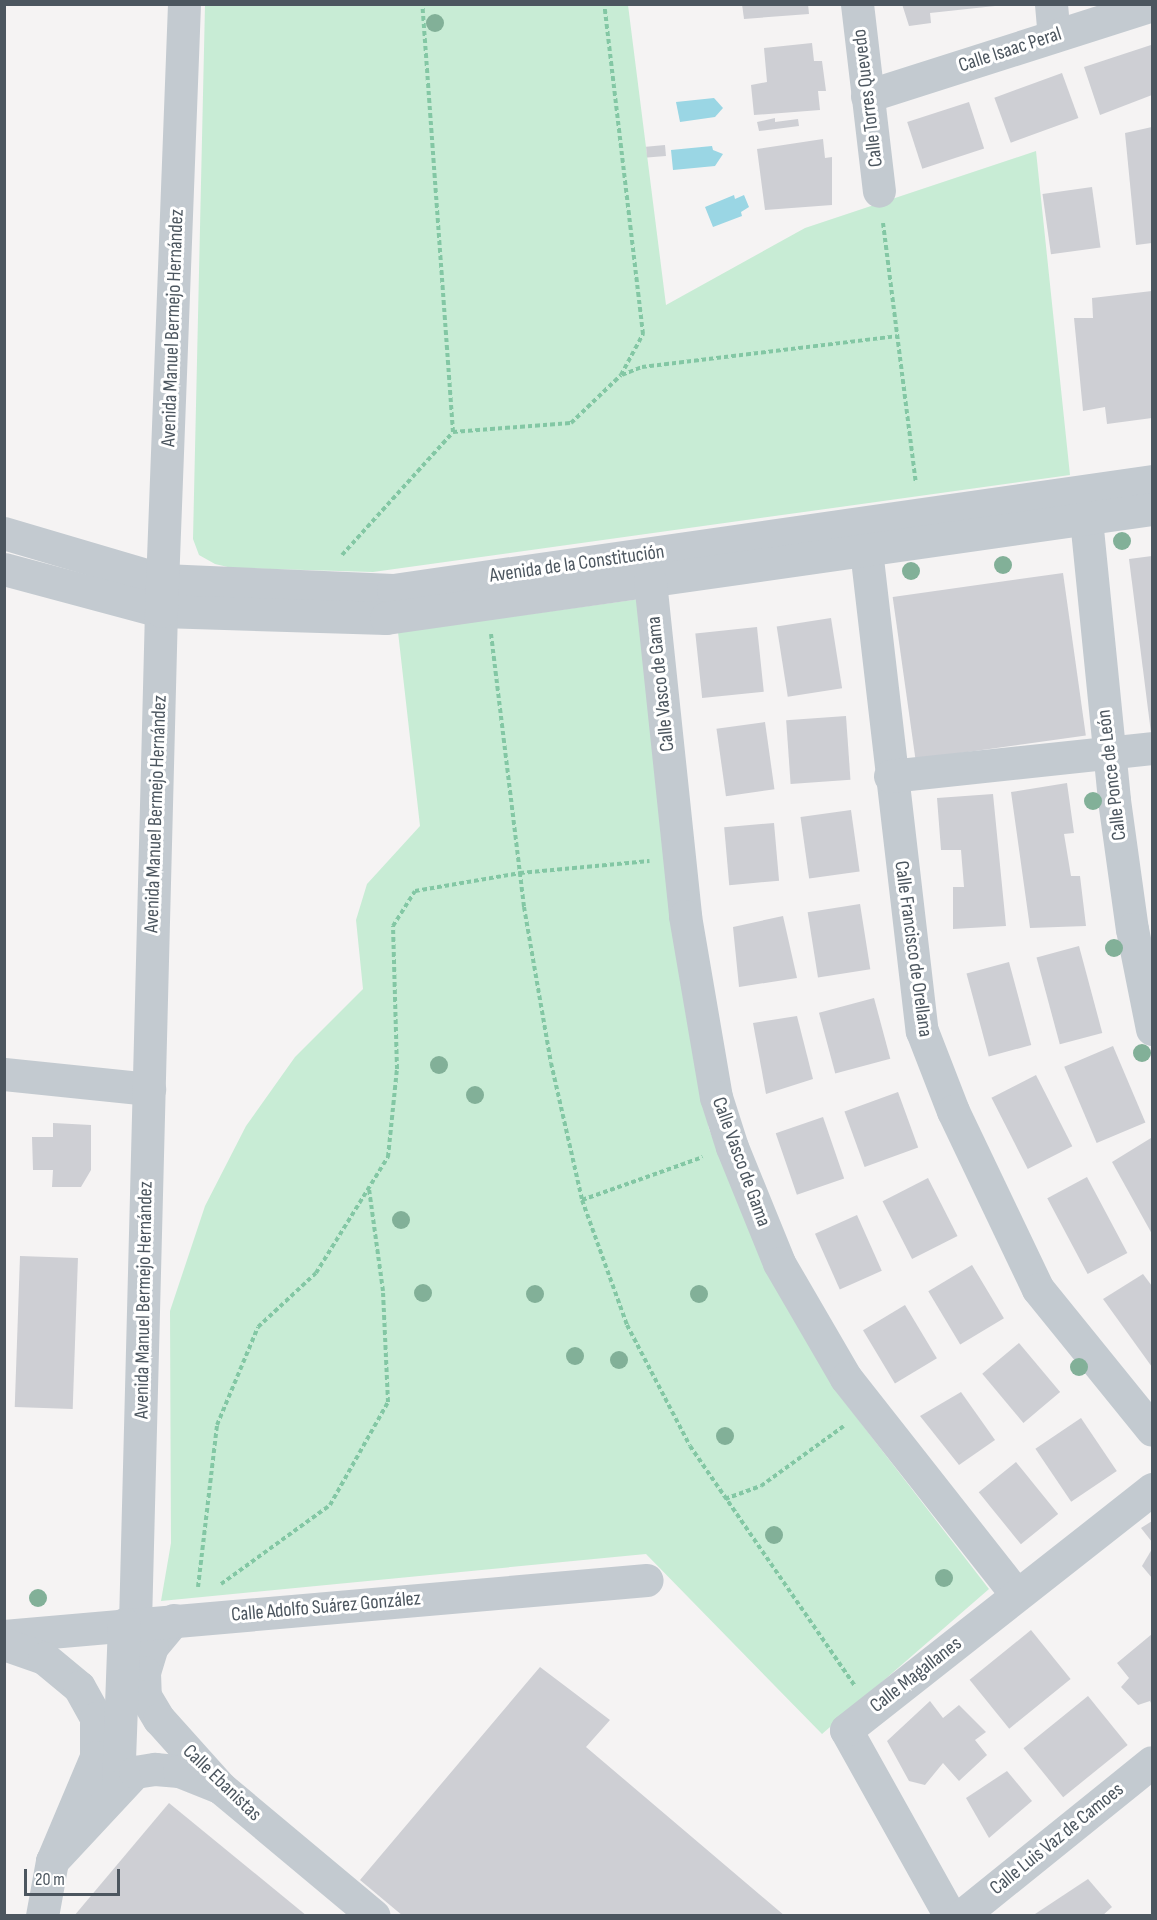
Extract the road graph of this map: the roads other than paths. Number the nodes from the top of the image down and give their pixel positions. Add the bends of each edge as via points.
1 (184, 4) edge
2 (857, 4) edge
3 (1152, 5) edge
4 (1053, 20) edge
5 (867, 96) junction
6 (879, 191) road end
7 (1152, 482) edge
8 (1152, 509) edge
9 (1086, 519) junction
10 (4, 533) edge
11 (866, 550) junction
12 (4, 569) edge
13 (163, 579) junction
14 (650, 580) junction
15 (161, 612) junction
16 (1152, 748) edge
17 (1109, 753) junction
18 (890, 776) junction
19 (1152, 1029) edge
20 (4, 1074) edge
21 (148, 1089) junction
22 (1152, 1430) edge
23 (1152, 1489) edge
24 (647, 1581) dead end
25 (1017, 1595) junction
26 (174, 1620) junction
27 (130, 1624) junction
28 (4, 1636) edge
29 (4, 1644) edge
30 (1152, 1762) edge
31 (118, 1787) junction
32 (221, 1788) junction
33 (51, 1861) junction
34 (42, 1916) edge
35 (374, 1916) edge
36 (950, 1916) edge
37 (961, 1916) edge

1 - 13 street, Avenida Manuel Bermejo Hernández
2 - 5 street, Calle Torres Quevedo
3 - 4 street, Calle Isaac Peral
4 - 5 street, Calle Isaac Peral
5 - 6 street, Calle Torres Quevedo
7 - 13 street, Avenida de la Constitución via 393,590
8 - 9 street, Avenida de la Constitución
9 - 11 street, Avenida de la Constitución
9 - 17 street, Calle Ponce de León
10 - 13 street, Avenida de la Constitución
11 - 14 street, Avenida de la Constitución
11 - 18 street, Calle Francisco de Orellana
12 - 15 street, Avenida de la Constitución
13 - 15 street, Avenida Manuel Bermejo Hernández
14 - 15 street, Avenida de la Constitución via 386,618
14 - 25 street, Calle Vasco de Gama via 685,916 716,1097 732,1147 779,1263 846,1378
15 - 21 street, Avenida Manuel Bermejo Hernández
16 - 17 street
17 - 18 street
17 - 19 street, Calle Ponce de León via 1132,929
18 - 22 street, Calle Francisco de Orellana via 922,1032 953,1112 1038,1289
20 - 21 street
21 - 27 street, Avenida Manuel Bermejo Hernández
23 - 25 street, Calle Magallanes
24 - 26 street, Calle Adolfo Suárez González
25 - 36 street, Calle Magallanes via 846,1730
26 - 27 street, Calle Adolfo Suárez González
26 - 32 street, Calle Ebanistas via 152,1646 144,1672 145,1696 159,1719
27 - 28 street, Calle Adolfo Suárez González
27 - 31 street, Avenida Manuel Bermejo Hernández
29 - 33 street via 44,1658 79,1687 96,1718 96,1757
30 - 37 street, Calle Luis Vaz de Camoes
31 - 32 street via 135,1772 155,1769 178,1771
31 - 33 street
32 - 35 street, Calle Ebanistas
33 - 34 street

